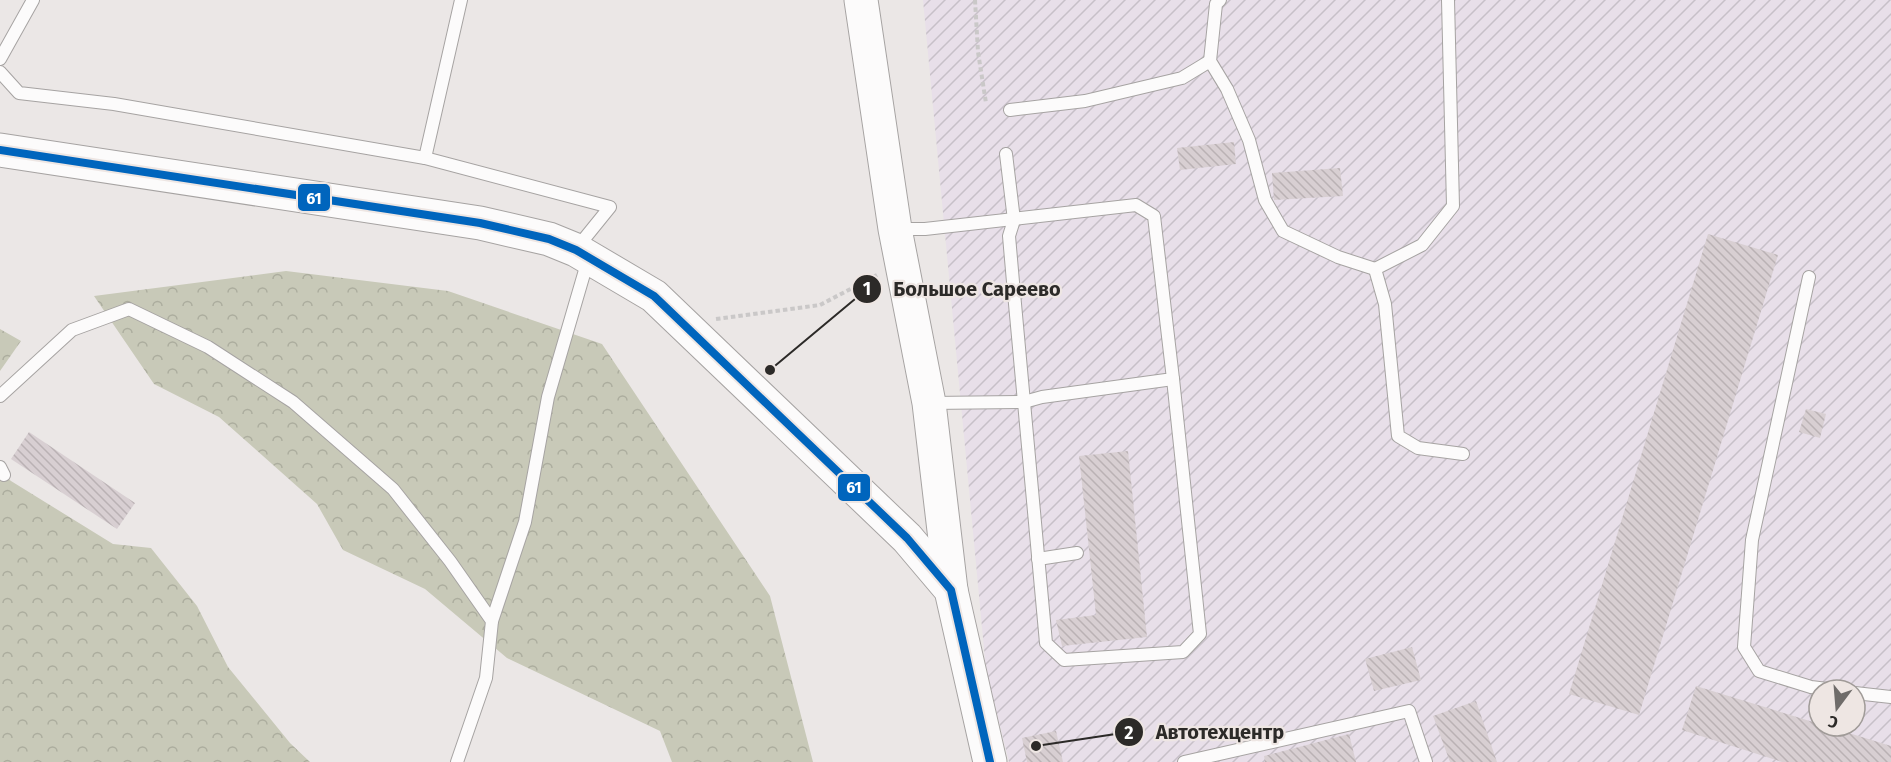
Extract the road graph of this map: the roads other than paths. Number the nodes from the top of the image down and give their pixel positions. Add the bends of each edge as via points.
1 (33, 0) edge
2 (461, 0) edge
3 (861, 0) edge
4 (1220, 0) edge
5 (1448, 0) edge
6 (0, 59) edge
7 (1210, 61) junction
8 (0, 72) edge
9 (1010, 110) dead end
10 (0, 150) edge
11 (1006, 154) dead end
12 (425, 158) junction
13 (1014, 220) junction
14 (895, 229) junction
15 (583, 253) junction
16 (1375, 269) junction
17 (1809, 277) dead end
18 (1173, 379) junction
19 (0, 396) edge
20 (1024, 402) junction
21 (929, 403) junction
22 (1463, 454) dead end
23 (1077, 553) dead end
24 (1038, 559) junction
25 (951, 590) junction
26 (492, 621) junction
27 (1807, 686) edge
28 (1867, 694) edge
29 (1891, 697) edge
30 (457, 762) edge
31 (990, 762) edge
32 (1184, 762) edge
33 (1426, 762) edge

1 - 6 lane
2 - 12 lane
3 - 14 main road
4 - 7 lane via 1216,4
5 - 16 lane via 1453,206 1422,245
7 - 9 lane via 1182,78 1085,101
7 - 16 lane via 1232,99 1249,140 1265,200 1283,231 1338,257
8 - 12 lane via 19,93 114,104
10 - 15 main road via 480,224 549,239
11 - 13 lane
12 - 15 lane via 610,207
13 - 14 lane
13 - 18 lane via 1136,205 1154,216
13 - 20 lane via 1009,236
14 - 21 main road
15 - 25 main road via 654,296 907,538
15 - 26 lane via 548,397 525,522
16 - 22 lane via 1385,304 1398,436 1418,448
17 - 27 lane via 1752,540 1744,647 1759,671
18 - 20 lane
18 - 24 lane via 1200,634 1184,652 1064,660 1046,643
19 - 26 lane via 72,330 129,309 208,347 293,402 393,489
20 - 21 lane
20 - 24 lane
21 - 25 main road
23 - 24 lane
25 - 31 main road
26 - 30 lane via 486,678
28 - 29 lane
32 - 33 lane via 1408,711

